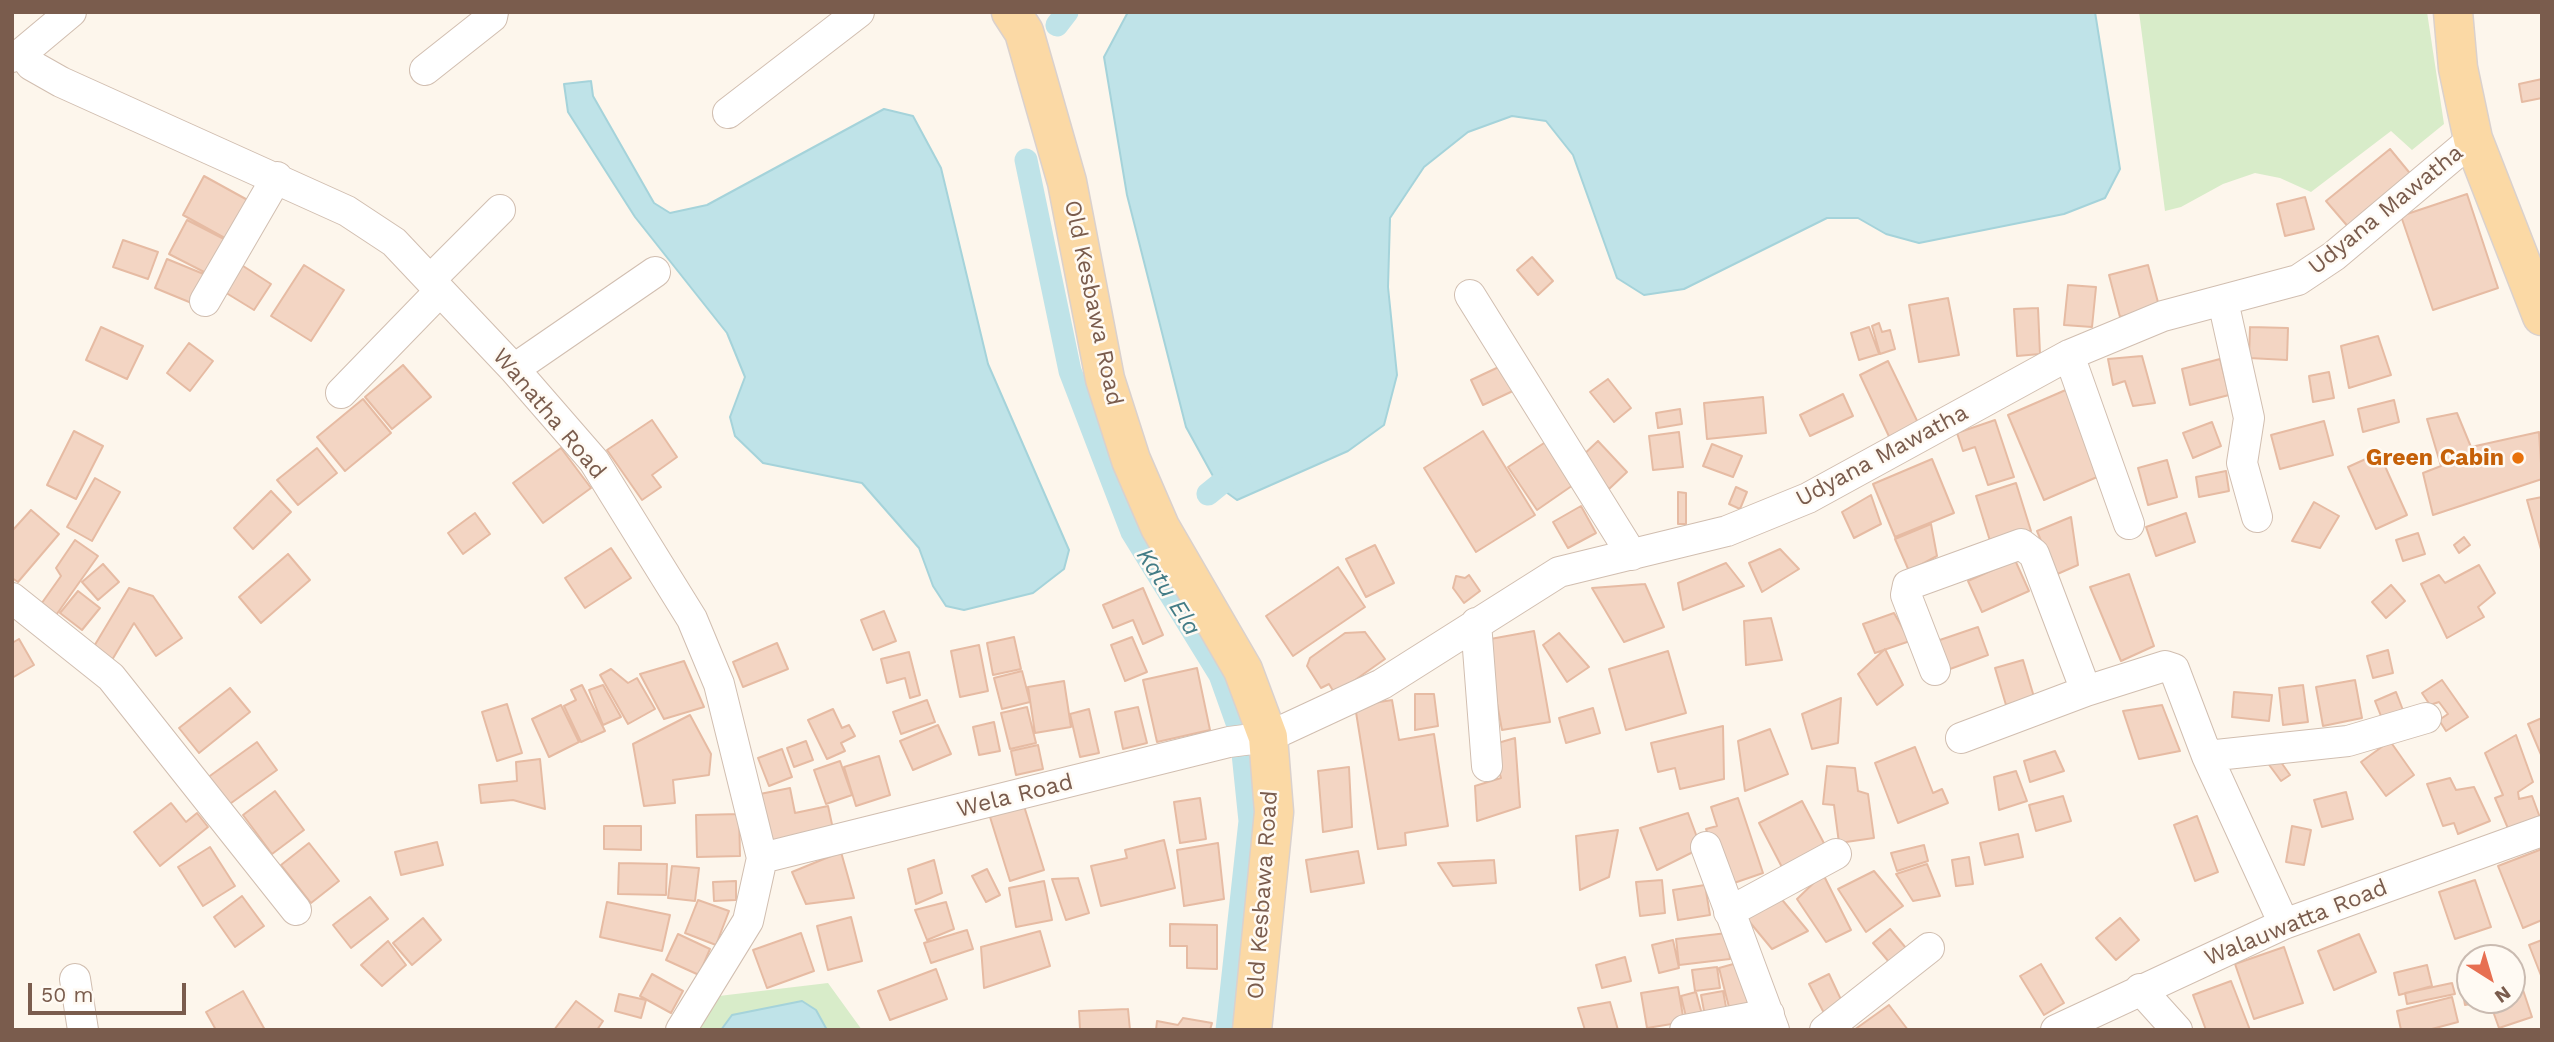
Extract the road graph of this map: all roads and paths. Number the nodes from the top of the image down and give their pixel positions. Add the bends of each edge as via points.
1 (71, 12) edge
2 (493, 12) edge
3 (859, 12) edge
4 (1011, 12) edge
5 (2453, 12) edge
6 (17, 55) edge
7 (425, 70) dead end
8 (728, 113) dead end
9 (2473, 139) junction
10 (277, 177) junction
11 (500, 210) dead end
12 (655, 272) dead end
13 (435, 285) junction
14 (1470, 295) dead end
15 (205, 301) dead end
16 (2223, 301) junction
17 (2542, 316) edge
18 (2069, 355) junction
19 (514, 369) junction
20 (341, 393) dead end
21 (2257, 517) dead end
22 (2129, 524) dead end
23 (1632, 555) junction
24 (12, 598) edge
25 (1476, 623) junction
26 (1935, 670) dead end
27 (2086, 691) junction
28 (2427, 718) dead end
29 (1961, 738) dead end
30 (1251, 739) junction
31 (2207, 756) junction
32 (1487, 766) dead end
33 (2542, 831) edge
34 (1706, 847) dead end
35 (1836, 854) dead end
36 (762, 858) junction
37 (296, 910) dead end
38 (1729, 912) junction
39 (2284, 924) junction
40 (1929, 948) dead end
41 (75, 979) dead end
42 (2140, 989) junction
43 (1772, 1022) edge
44 (83, 1030) edge
45 (681, 1030) edge
46 (1252, 1030) edge
47 (1685, 1030) edge
48 (1825, 1030) edge
49 (2056, 1030) edge
50 (2176, 1030) edge

1 - 6 street
2 - 7 street
3 - 8 street
4 - 30 main road, Old Kesbawa Road via 1024,32 1067,182 1105,380 1131,460 1160,527 1243,670
5 - 9 main road via 2458,68
6 - 10 street, Wanatha Road via 61,82
9 - 16 street, Udyana Mawatha via 2334,256 2298,280
9 - 17 main road
10 - 13 street, Wanatha Road via 347,211 394,242
10 - 15 street
11 - 13 street
12 - 19 street
13 - 19 street, Wanatha Road
13 - 20 street
14 - 23 street
16 - 18 street, Udyana Mawatha via 2163,316
16 - 21 street via 2249,418 2242,463
18 - 22 street
18 - 23 street, Udyana Mawatha via 1808,498 1727,531
19 - 36 street, Wanatha Road via 594,461 692,619 719,684
23 - 25 street, Udyana Mawatha via 1559,572
24 - 37 street via 111,677
25 - 30 street, Udyana Mawatha via 1382,684
25 - 32 street
26 - 27 street via 1906,595 1908,585 2021,544 2034,554
27 - 29 street
27 - 31 street via 2165,666 2174,669
28 - 31 street via 2348,741
30 - 36 street, Wela Road
30 - 46 main road, Old Kesbawa Road via 1274,812
31 - 39 street
33 - 39 street, Walauwatta Road
34 - 38 street
35 - 38 street
36 - 45 street, Wanatha Road via 748,921
38 - 43 street
39 - 42 street, Walauwatta Road
40 - 48 street
41 - 44 street
42 - 49 street, Walauwatta Road
42 - 50 street
43 - 47 street

